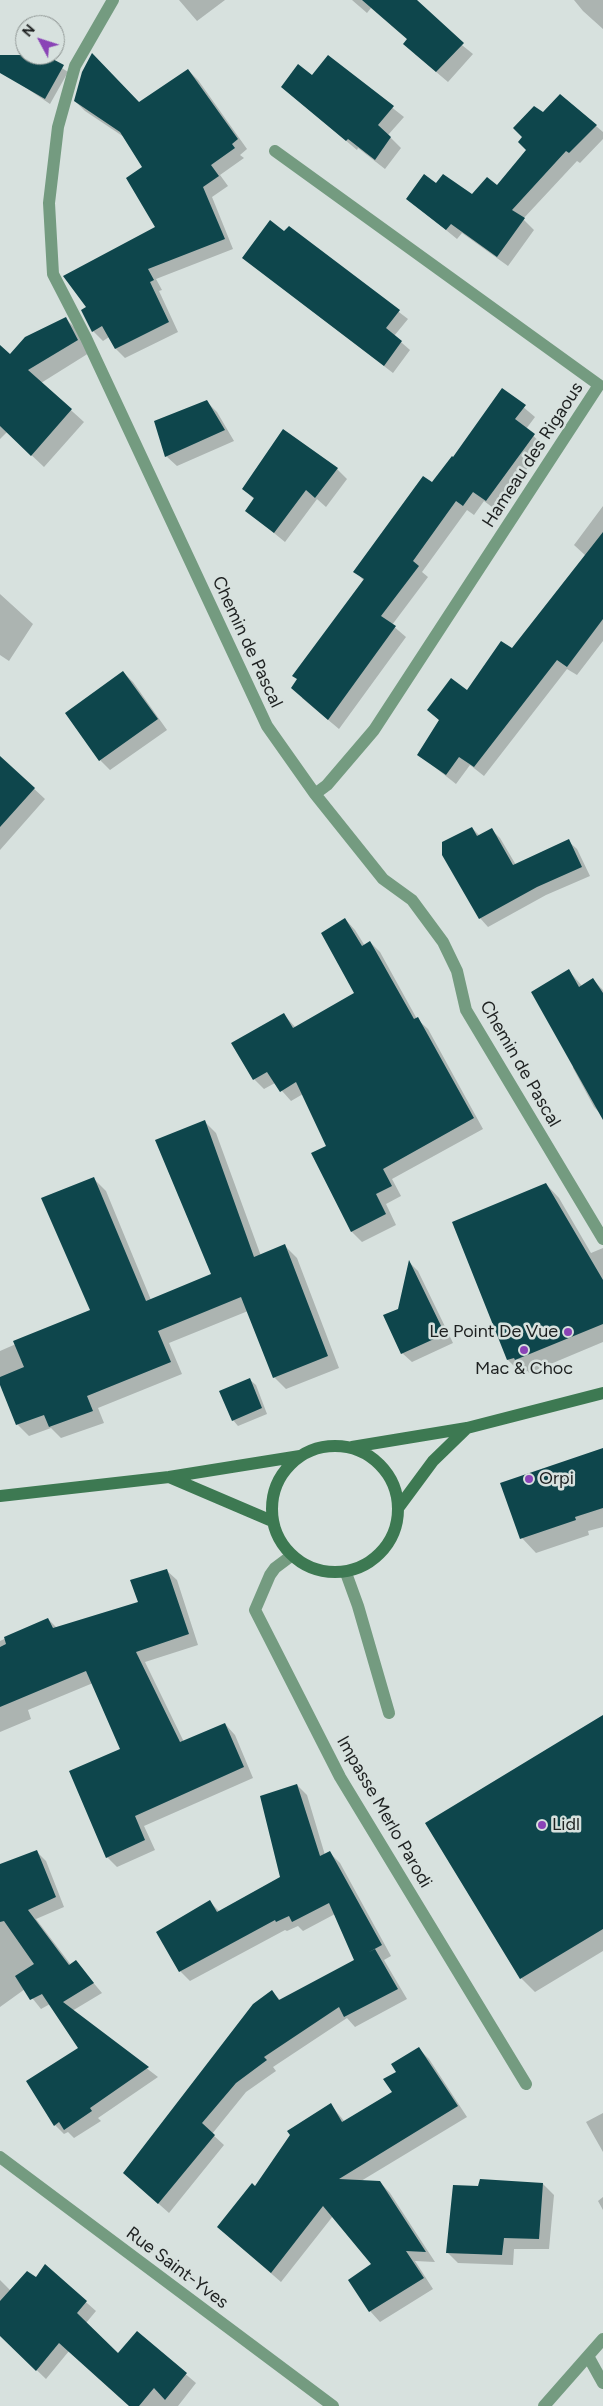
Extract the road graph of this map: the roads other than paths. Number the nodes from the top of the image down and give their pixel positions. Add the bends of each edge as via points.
1 (113, 0) edge
2 (275, 151) dead end
3 (315, 794) junction
4 (603, 1239) edge
5 (603, 1393) edge
6 (467, 1428) junction
7 (352, 1448) junction
8 (300, 1456) junction
9 (169, 1477) junction
10 (0, 1496) edge
11 (399, 1507) junction
12 (272, 1521) junction
13 (291, 1556) junction
14 (346, 1573) junction
15 (390, 1713) dead end
16 (526, 2084) dead end
17 (0, 2157) edge
18 (603, 2339) edge
19 (588, 2356) junction
20 (603, 2383) edge
21 (333, 2406) edge
22 (544, 2406) edge

1 - 3 street, Chemin de Pascal via 75,66 58,127 49,203 53,274 267,726
2 - 3 street, Hameau des Rigaous via 600,385 374,730 327,785
3 - 4 street, Chemin de Pascal via 383,879 412,900 443,942 457,971 466,1010
5 - 6 main road
6 - 7 main road
6 - 11 main road via 433,1461
7 - 8 main road via 334,1445 316,1448
7 - 11 main road via 383,1466 392,1482
8 - 9 main road
8 - 12 main road via 286,1468 276,1484
9 - 10 main road
9 - 12 main road
11 - 14 main road via 394,1532 381,1553
12 - 13 main road via 279,1540
13 - 14 main road via 312,1568
13 - 16 street, Impasse Merlo Parodi via 270,1575 255,1610 340,1777
14 - 15 street
17 - 21 street, Rue Saint-Yves
18 - 19 street
19 - 20 street
19 - 22 street

